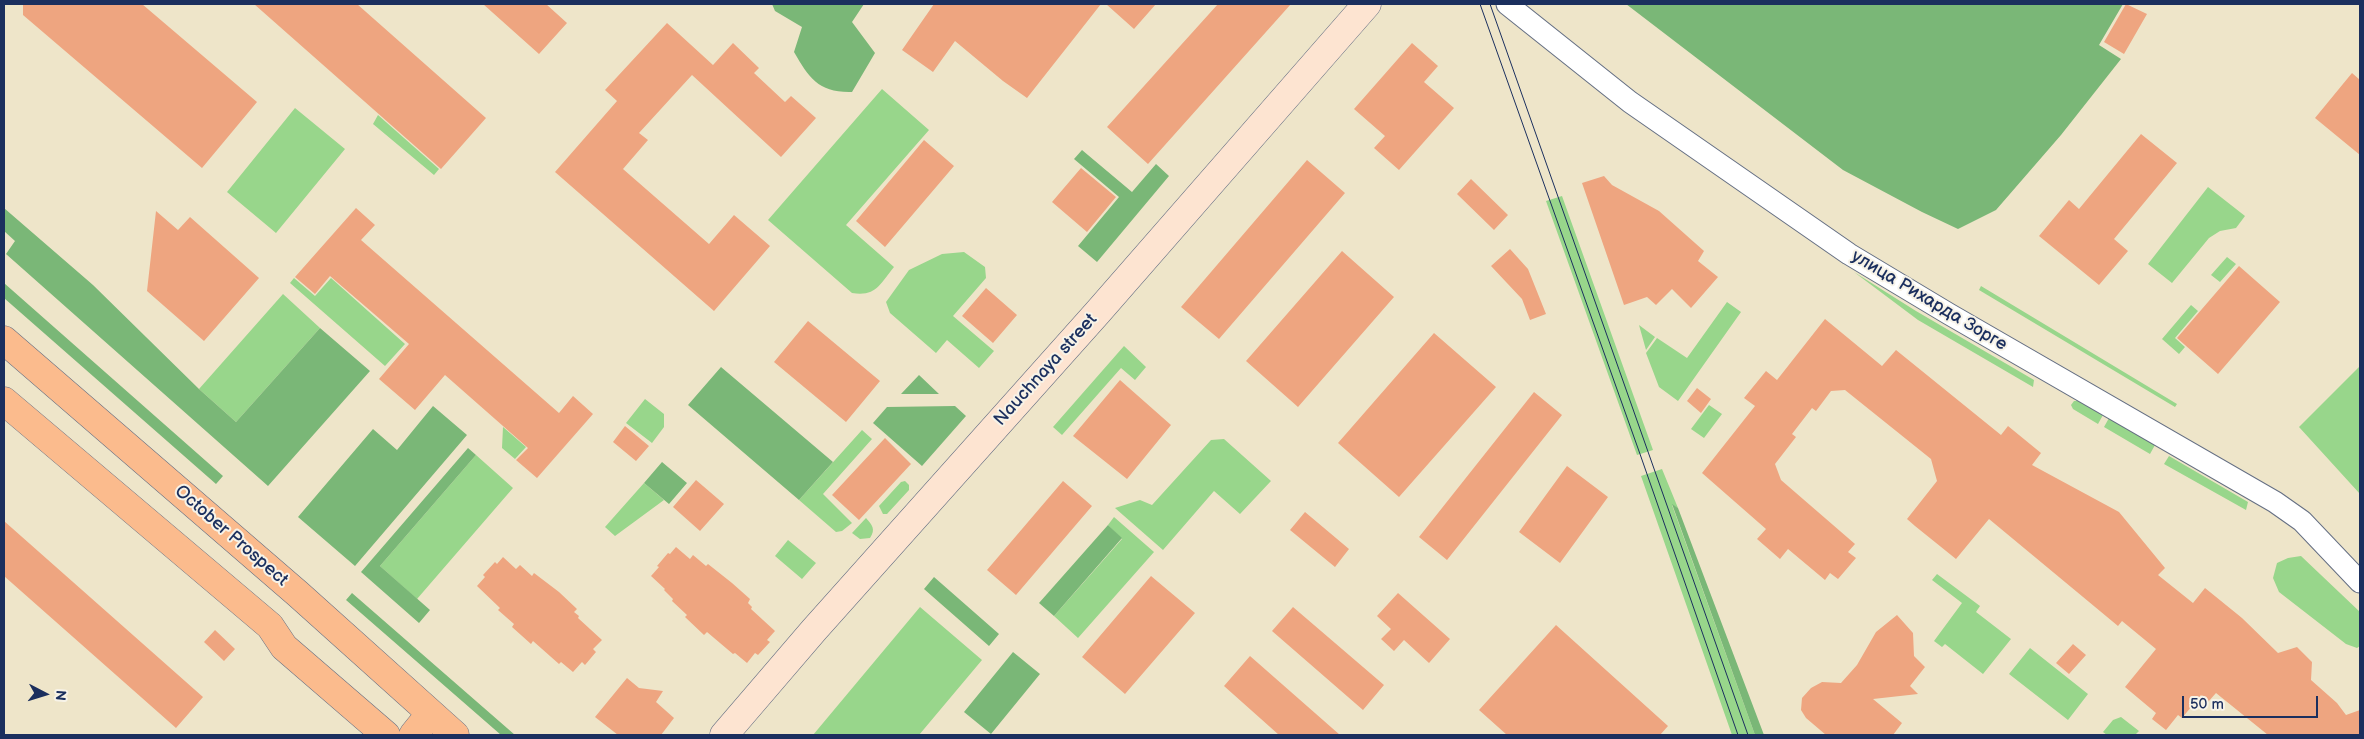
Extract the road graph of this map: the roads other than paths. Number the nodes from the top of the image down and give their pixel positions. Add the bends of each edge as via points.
1 (1367, 4) edge
2 (1507, 4) edge
3 (4, 340) edge
4 (4, 401) edge
5 (2360, 582) edge
6 (430, 714) junction
7 (386, 735) edge
8 (413, 735) edge
9 (455, 735) edge
10 (724, 735) edge

1 - 10 street, Nauchnaya street
2 - 5 street, улица Рихарда Зорге via 1630,102 1849,254 2275,502 2302,521
3 - 6 main road, October Prospect via 298,594
4 - 7 main road via 270,626 284,647
6 - 8 main road
6 - 9 main road, October Prospect

